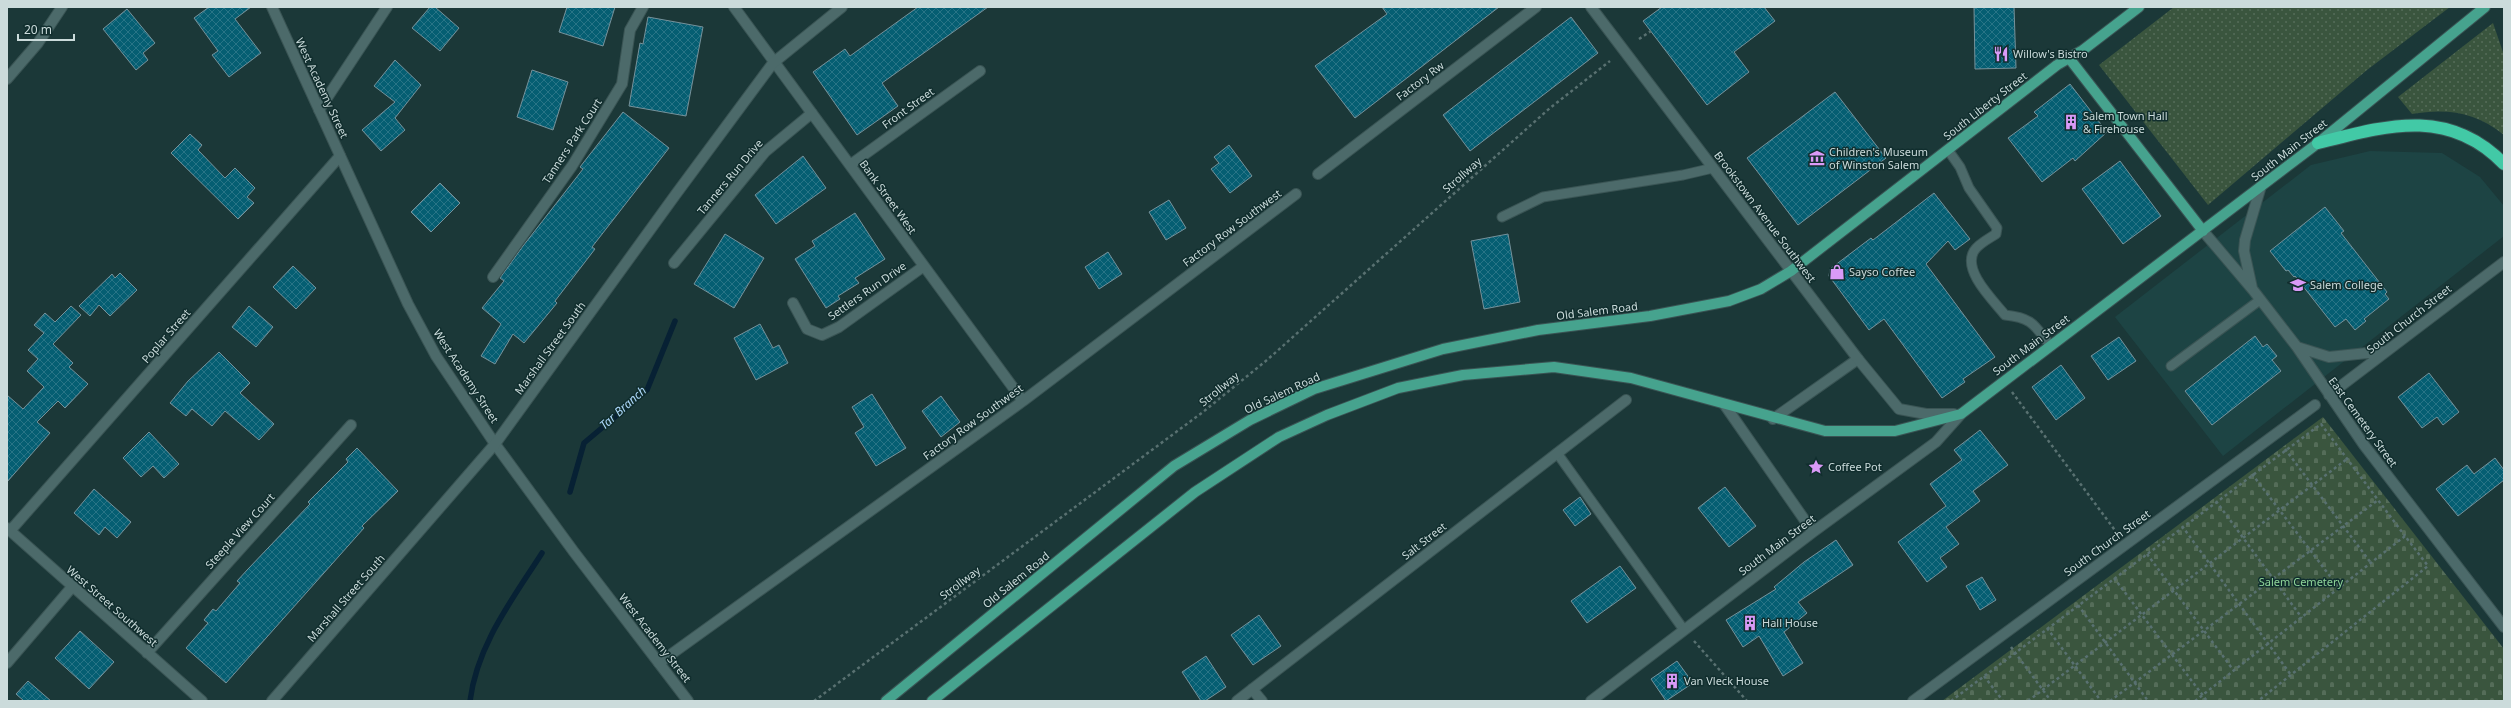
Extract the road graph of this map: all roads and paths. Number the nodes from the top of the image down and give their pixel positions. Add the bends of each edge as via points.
1 (62, 7) edge
2 (272, 7) edge
3 (387, 7) edge
4 (643, 7) edge
5 (734, 7) edge
6 (842, 7) edge
7 (1536, 7) edge
8 (1592, 7) edge
9 (2139, 7) edge
10 (2484, 8) edge
11 (1651, 30) dead end
12 (1639, 39) dead end
13 (2069, 58) junction
14 (1610, 61) dead end
15 (773, 63) junction
16 (980, 71) dead end
17 (7, 79) edge
18 (319, 110) junction
19 (812, 113) junction
20 (2318, 143) junction
21 (1948, 150) junction
22 (340, 156) junction
23 (2504, 164) edge
24 (850, 165) junction
25 (1713, 168) junction
26 (1318, 174) dead end
27 (2261, 186) junction
28 (1296, 194) dead end
29 (1502, 217) dead end
30 (2203, 232) junction
31 (2504, 262) edge
32 (674, 263) dead end
33 (924, 266) junction
34 (1791, 271) junction
35 (493, 277) dead end
36 (2253, 290) junction
37 (2260, 300) junction
38 (793, 303) dead end
39 (2050, 345) junction
40 (2297, 347) junction
41 (2388, 351) junction
42 (1858, 359) junction
43 (2171, 366) dead end
44 (2004, 381) junction
45 (2329, 394) junction
46 (1626, 400) dead end
47 (1023, 401) junction
48 (1724, 404) junction
49 (2315, 405) dead end
50 (1961, 414) junction
51 (1773, 418) junction
52 (351, 425) dead end
53 (496, 444) junction
54 (2285, 449) junction
55 (1557, 453) junction
56 (2347, 459) junction
57 (2252, 474) junction
58 (2312, 485) junction
59 (2378, 500) junction
60 (2216, 501) junction
61 (2279, 510) junction
62 (2171, 511) junction
63 (2344, 526) junction
64 (2182, 527) junction
65 (9, 530) edge
66 (1813, 532) junction
67 (2405, 536) junction
68 (2243, 538) junction
69 (2125, 544) junction
70 (2310, 551) junction
71 (2147, 554) junction
72 (2371, 562) junction
73 (2209, 563) junction
74 (2114, 578) junction
75 (2273, 579) junction
76 (72, 587) junction
77 (2339, 588) junction
78 (2174, 590) junction
79 (2239, 604) junction
80 (2078, 605) junction
81 (2142, 614) junction
82 (2302, 618) junction
83 (2504, 627) edge
84 (2047, 628) junction
85 (1684, 630) junction
86 (2204, 630) junction
87 (2002, 635) junction
88 (2105, 643) junction
89 (2267, 644) junction
90 (147, 653) junction
91 (2015, 653) junction
92 (2172, 655) junction
93 (7, 663) edge
94 (659, 663) junction
95 (2075, 665) junction
96 (2234, 671) junction
97 (2291, 675) junction
98 (1984, 676) junction
99 (2135, 683) junction
100 (1252, 689) junction
101 (2043, 690) junction
102 (2201, 695) junction
103 (202, 701) edge
104 (272, 701) edge
105 (688, 701) edge
106 (814, 701) edge
107 (886, 701) edge
108 (932, 701) edge
109 (1237, 701) edge
110 (1262, 701) edge
111 (1591, 701) edge
112 (1747, 701) edge
113 (1912, 701) edge
114 (1951, 701) edge
115 (2002, 701) edge
116 (2028, 701) edge
117 (2051, 701) edge
118 (2101, 701) edge
119 (2110, 701) edge
120 (2148, 701) edge
121 (2195, 701) edge
122 (2207, 701) edge
123 (2258, 701) edge

1 - 17 street via 38,43
2 - 18 street, West Academy Street
3 - 18 street
4 - 35 street, Tanners Park Court via 630,30 622,84 600,124
5 - 15 street, Bank Street West
6 - 15 street, Marshall Street South
7 - 26 street, Factory Rw
8 - 25 street, Brookstown Avenue Southwest
9 - 13 main road, South Liberty Street
10 - 20 main road, South Main Street
11 - 12 path
13 - 21 main road, South Liberty Street
13 - 30 main road
14 - 106 path, Strollway via 1550,108 1267,360 1203,412
15 - 19 street, Bank Street West
15 - 53 street, Marshall Street South
16 - 24 street, Front Street
18 - 22 street, West Academy Street
19 - 24 street, Bank Street West
19 - 32 street, Tanners Run Drive via 765,152
20 - 23 highway via 2394,125 2422,125 2463,136 2489,150
20 - 27 main road, South Main Street
21 - 34 main road, South Liberty Street
21 - 39 lane via 1960,167 1969,188 1997,228 1996,234 1974,251 1972,261 1975,277 2005,315 2024,317
22 - 53 street, West Academy Street via 408,304 436,356
22 - 65 street, Poplar Street
24 - 33 street, Bank Street West
25 - 29 lane via 1543,197
25 - 34 street, Brookstown Avenue Southwest
27 - 30 main road, South Main Street
27 - 36 street via 2244,246
28 - 47 street, Factory Row Southwest
30 - 36 street, East Cemetery Street
30 - 39 main road, South Main Street via 2189,239
31 - 41 street, South Church Street
33 - 38 street, Settlers Run Drive via 839,327 822,335 807,329
33 - 47 street, Bank Street West
34 - 42 street, Brookstown Avenue Southwest
34 - 107 main road, Old Salem Road via 1761,289 1729,301 1650,316 1538,330 1443,349 1314,389 1250,420 1174,466
36 - 37 street, East Cemetery Street
37 - 40 street, East Cemetery Street
37 - 43 lane
39 - 44 main road, South Main Street
40 - 41 street via 2330,357
40 - 45 street, East Cemetery Street
41 - 45 street, South Church Street
42 - 50 street, Brookstown Avenue Southwest via 1900,409 1926,414
42 - 51 street
44 - 50 main road, South Main Street
44 - 69 path
45 - 83 street, East Cemetery Street via 2389,478
46 - 55 street, Salt Street
47 - 94 street, Factory Row Southwest
48 - 51 main road
48 - 66 street
48 - 108 main road via 1631,378 1554,367 1463,375 1398,388 1327,415 1279,438 1195,492
49 - 62 street, South Church Street
50 - 51 main road via 1895,431 1825,431
50 - 66 street, South Main Street via 1936,442
52 - 90 street, Steeple View Court
53 - 94 street, West Academy Street
53 - 104 street, Marshall Street South
54 - 56 path via 2321,424
54 - 57 path
54 - 58 path
55 - 85 lane
55 - 100 street, Salt Street
56 - 58 path
56 - 59 path
57 - 60 path
57 - 61 path
58 - 61 path
58 - 63 path
59 - 63 path
59 - 67 path
60 - 64 path
60 - 68 path
61 - 68 path
61 - 70 path
62 - 64 path
62 - 69 street, South Church Street
63 - 70 path
63 - 72 path
64 - 71 path
64 - 73 path
65 - 76 street, West Street Southwest
66 - 85 street, South Main Street
67 - 72 path
67 - 97 path via 2428,566
68 - 73 path
68 - 75 path
69 - 87 street, South Church Street
70 - 75 path
70 - 77 path
71 - 74 path
71 - 78 path
72 - 77 path
73 - 78 path
73 - 79 path
74 - 80 path
74 - 81 path
75 - 79 path
75 - 82 path
76 - 90 street, West Street Southwest
76 - 93 street
77 - 82 path
78 - 81 path
78 - 86 path
79 - 86 path
79 - 89 path
80 - 84 path
80 - 88 path
81 - 88 path
81 - 92 path
82 - 89 path
84 - 91 path
84 - 95 path
85 - 111 street, South Main Street
85 - 112 path
86 - 92 path
86 - 96 path
87 - 91 path
87 - 113 street, South Church Street
88 - 95 path
88 - 99 path
89 - 96 path
89 - 97 path
90 - 103 street, West Street Southwest
91 - 98 path
91 - 101 path
92 - 99 path
92 - 102 path
94 - 105 street, West Academy Street
95 - 101 path
95 - 118 path
96 - 102 path
97 - 123 path
98 - 114 path
98 - 115 path
99 - 119 path
99 - 120 path
100 - 109 street, Salt Street
100 - 110 street
101 - 116 path
101 - 117 path
102 - 121 path
102 - 122 path

